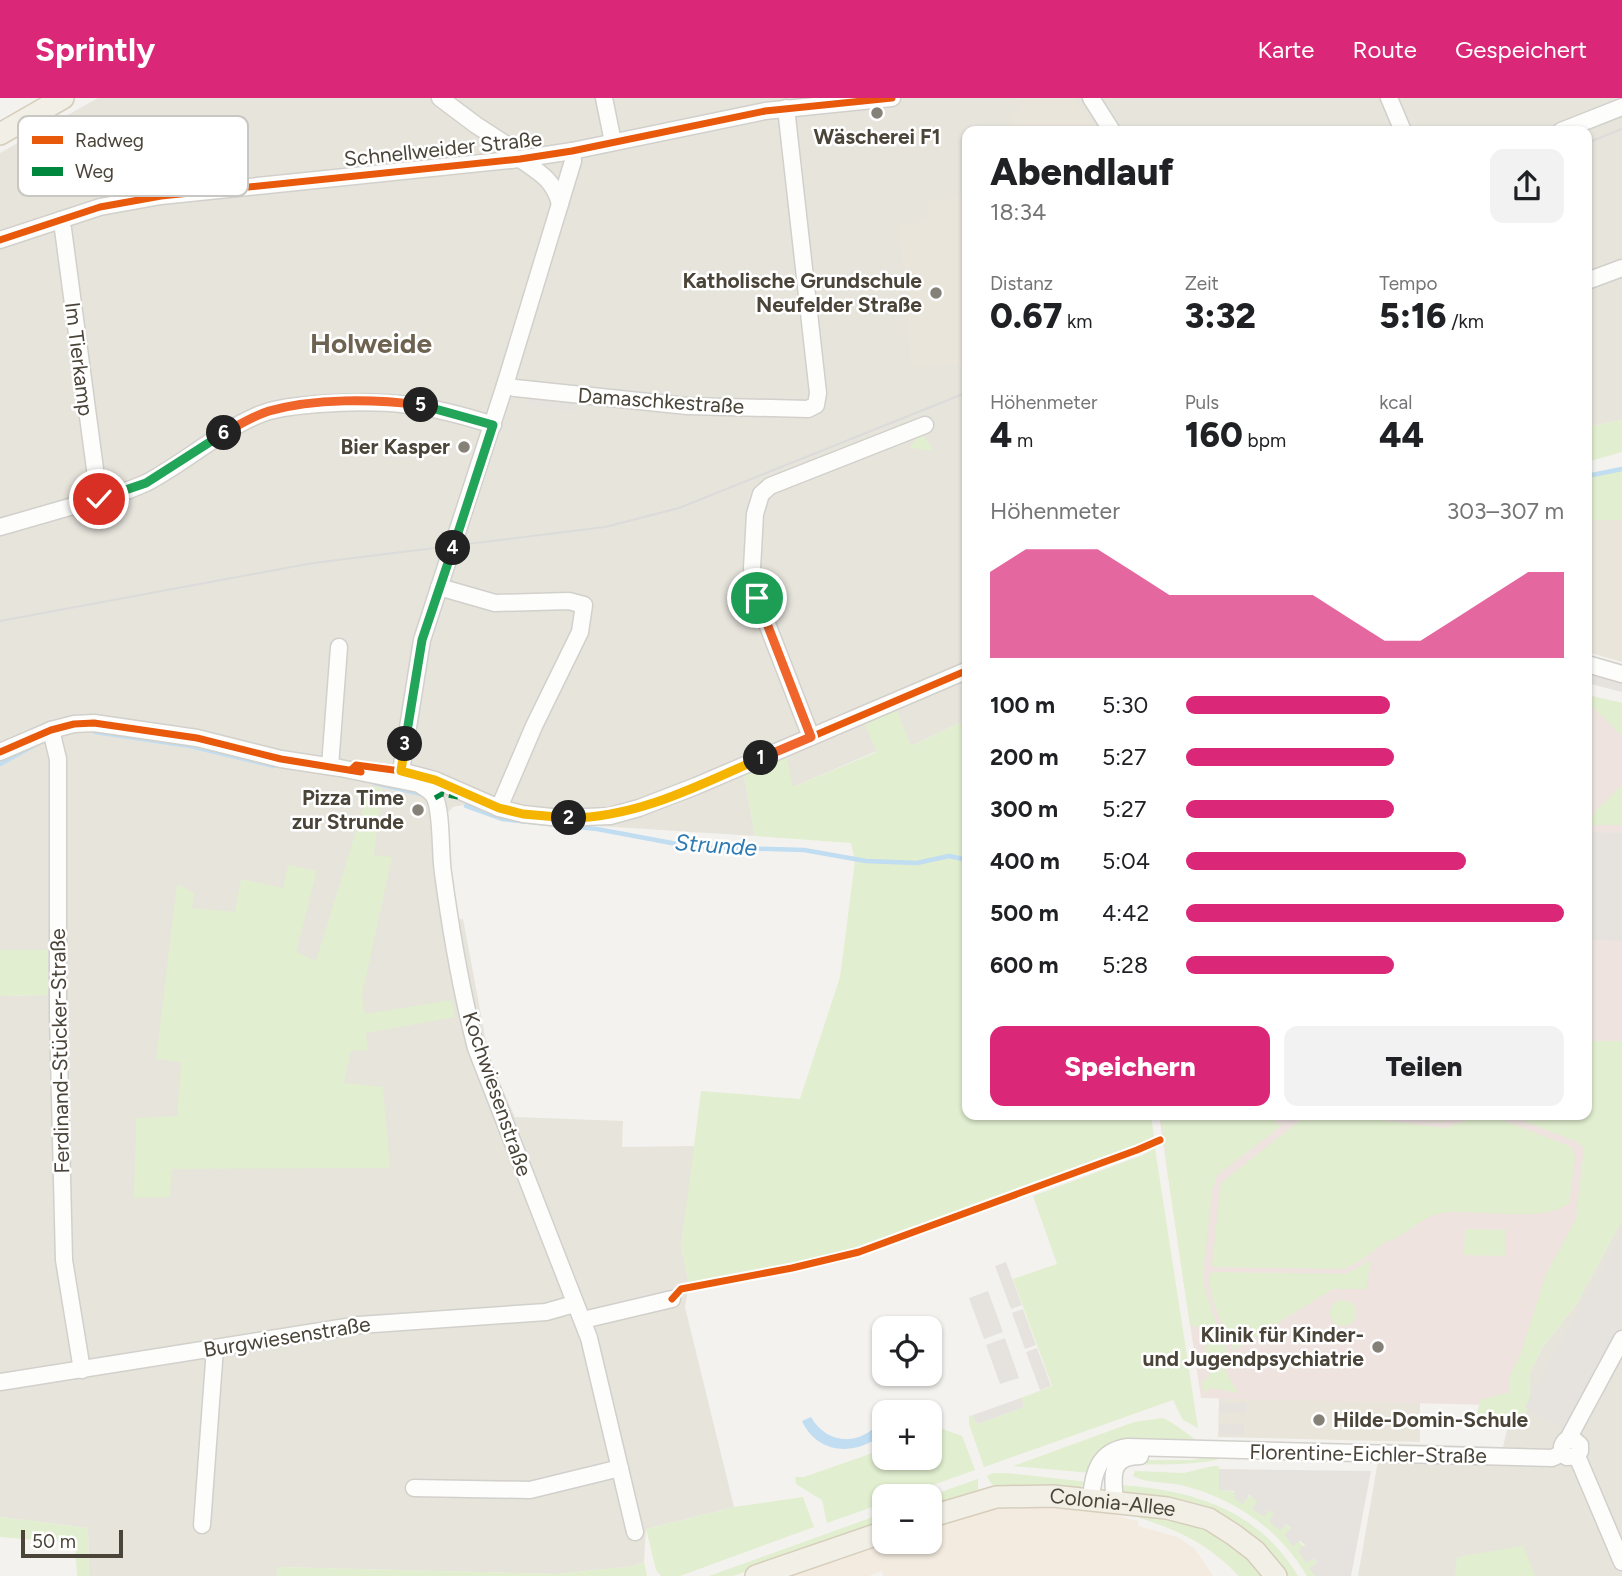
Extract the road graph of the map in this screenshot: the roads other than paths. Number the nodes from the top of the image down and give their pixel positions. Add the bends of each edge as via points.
1 (63, 98) edge
2 (440, 98) edge
3 (604, 98) edge
4 (892, 98) edge
5 (1091, 98) edge
6 (1389, 98) edge
7 (1622, 107) edge
8 (786, 108) junction
9 (32, 116) edge
10 (18, 124) edge
11 (476, 125) junction
12 (1109, 126) edge
13 (1401, 126) edge
14 (1574, 126) edge
15 (0, 134) edge
16 (613, 142) junction
17 (572, 151) junction
18 (515, 159) junction
19 (488, 163) junction
20 (248, 187) edge
21 (161, 196) edge
22 (560, 204) junction
23 (60, 220) junction
24 (0, 240) edge
25 (1622, 268) edge
26 (1592, 279) edge
27 (505, 386) junction
28 (493, 425) junction
29 (925, 425) dead end
30 (99, 499) junction
31 (0, 527) edge
32 (439, 587) junction
33 (339, 647) dead end
34 (1592, 665) edge
35 (962, 673) edge
36 (1622, 674) edge
37 (51, 730) junction
38 (811, 737) junction
39 (0, 752) edge
40 (330, 766) junction
41 (499, 808) junction
42 (672, 1299) dead end
43 (575, 1304) junction
44 (583, 1320) junction
45 (1622, 1339) edge
46 (215, 1348) junction
47 (82, 1370) junction
48 (0, 1382) edge
49 (1173, 1449) junction
50 (1569, 1449) junction
51 (620, 1468) junction
52 (414, 1488) dead end
53 (1091, 1499) junction
54 (1115, 1502) junction
55 (942, 1513) edge
56 (202, 1525) dead end
57 (635, 1532) dead end
58 (872, 1536) edge
59 (1622, 1562) edge
60 (757, 1576) edge
61 (1276, 1576) edge

1 - 9 main road
2 - 11 street
3 - 16 street
4 - 8 street, Schnellweider Straße
5 - 12 street
6 - 13 street
7 - 14 street
8 - 16 street, Schnellweider Straße
8 - 27 street, Damaschkestraße via 816,405 808,409 687,406
10 - 15 main road
11 - 18 street via 507,145
11 - 19 street via 486,145
16 - 17 street, Schnellweider Straße
17 - 18 street, Schnellweider Straße
17 - 22 street
18 - 19 street, Schnellweider Straße
18 - 22 street via 548,178
19 - 20 street, Schnellweider Straße
21 - 23 street, Schnellweider Straße via 100,206
22 - 27 street
23 - 24 street, Schnellweider Straße
23 - 30 street, Im Tierkamp
25 - 26 street
27 - 28 street
28 - 30 street via 393,402 280,409 255,416 146,483
28 - 32 street
29 - 38 street via 770,486 761,494 755,514 752,568 757,598
30 - 31 street
32 - 41 street via 418,656 401,771 435,780
32 - 41 street via 507,605 569,601 584,605 580,632
33 - 40 street
34 - 36 street
35 - 38 street
37 - 39 street
37 - 40 street via 94,723 197,738
37 - 47 street, Ferdinand-Stücker-Straße via 58,759 64,1260
38 - 41 street via 696,786 610,816 561,818
40 - 43 street, Kochwiesenstraße via 419,784 435,797 448,916 464,1002 477,1048
42 - 44 street
43 - 44 street, Kochwiesenstraße
43 - 46 street, Burgwiesenstraße via 546,1312 359,1325
44 - 51 street, Kochwiesenstraße
45 - 50 street
46 - 47 street, Burgwiesenstraße
46 - 56 street
47 - 48 street, Burgwiesenstraße
49 - 50 street, Florentine-Eichler-Straße via 1552,1458
49 - 53 street, Florentine-Eichler-Straße via 1128,1447 1109,1452 1093,1479
49 - 54 street, Florentine-Eichler-Straße via 1122,1459 1113,1475
50 - 59 street
51 - 52 street via 530,1490
51 - 57 street, Kochwiesenstraße
53 - 54 main road, Colonia-Allee
53 - 55 main road, Colonia-Allee via 996,1497
54 - 61 main road, Colonia-Allee via 1209,1519 1255,1551
58 - 60 main road

